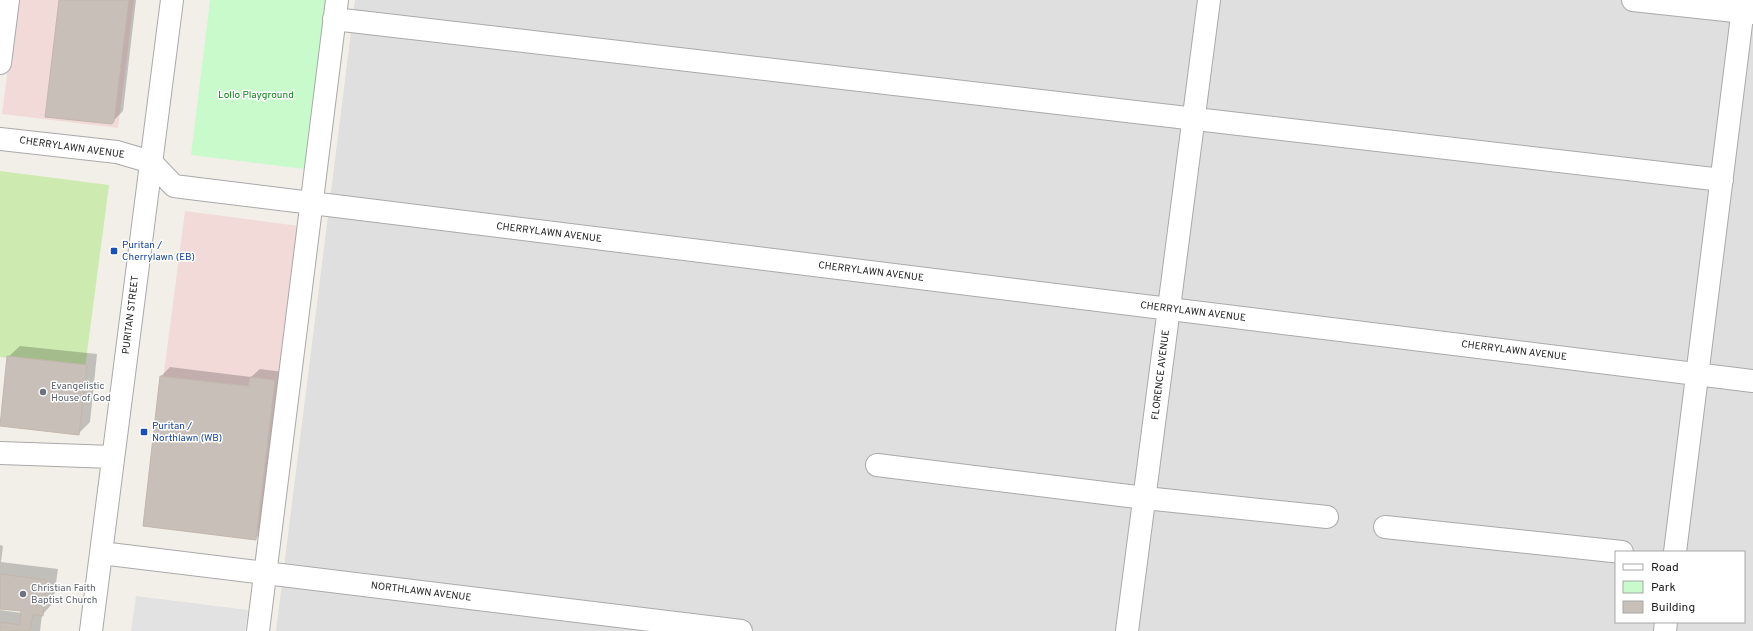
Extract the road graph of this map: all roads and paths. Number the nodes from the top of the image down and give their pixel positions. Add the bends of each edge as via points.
1 (8, 0) edge
2 (172, 0) edge
3 (1209, 0) edge
4 (1633, 0) edge
5 (1747, 8) edge
6 (336, 10) edge
7 (0, 63) edge
8 (1194, 119) junction
9 (0, 138) edge
10 (151, 162) junction
11 (1722, 180) junction
12 (312, 204) junction
13 (1170, 309) junction
14 (1697, 374) junction
15 (1753, 380) edge
16 (0, 453) edge
17 (113, 457) junction
18 (877, 465) dead end
19 (1144, 498) junction
20 (1327, 517) dead end
21 (1385, 526) dead end
22 (1615, 551) edge
23 (1675, 551) edge
24 (101, 553) junction
25 (265, 573) junction
26 (91, 631) edge
27 (258, 631) edge
28 (741, 631) edge
29 (1127, 631) edge

1 - 7 street
2 - 10 street, PURITAN STREET
3 - 8 street, FLORENCE AVENUE
4 - 5 street
5 - 11 street
6 - 8 street
6 - 12 street
8 - 11 street
8 - 13 street, FLORENCE AVENUE
9 - 10 street, CHERRYLAWN AVENUE via 117,152
10 - 12 street, CHERRYLAWN AVENUE via 174,186
10 - 17 street, PURITAN STREET
11 - 14 street
12 - 13 street, CHERRYLAWN AVENUE
12 - 25 street
13 - 14 street, CHERRYLAWN AVENUE
13 - 19 street, FLORENCE AVENUE
14 - 15 street, CHERRYLAWN AVENUE
14 - 23 street
16 - 17 street
17 - 24 street, PURITAN STREET
18 - 19 street
19 - 20 street
19 - 29 street, FLORENCE AVENUE
21 - 22 street
24 - 25 street, NORTHLAWN AVENUE
24 - 26 street, PURITAN STREET
25 - 27 street
25 - 28 street, NORTHLAWN AVENUE

